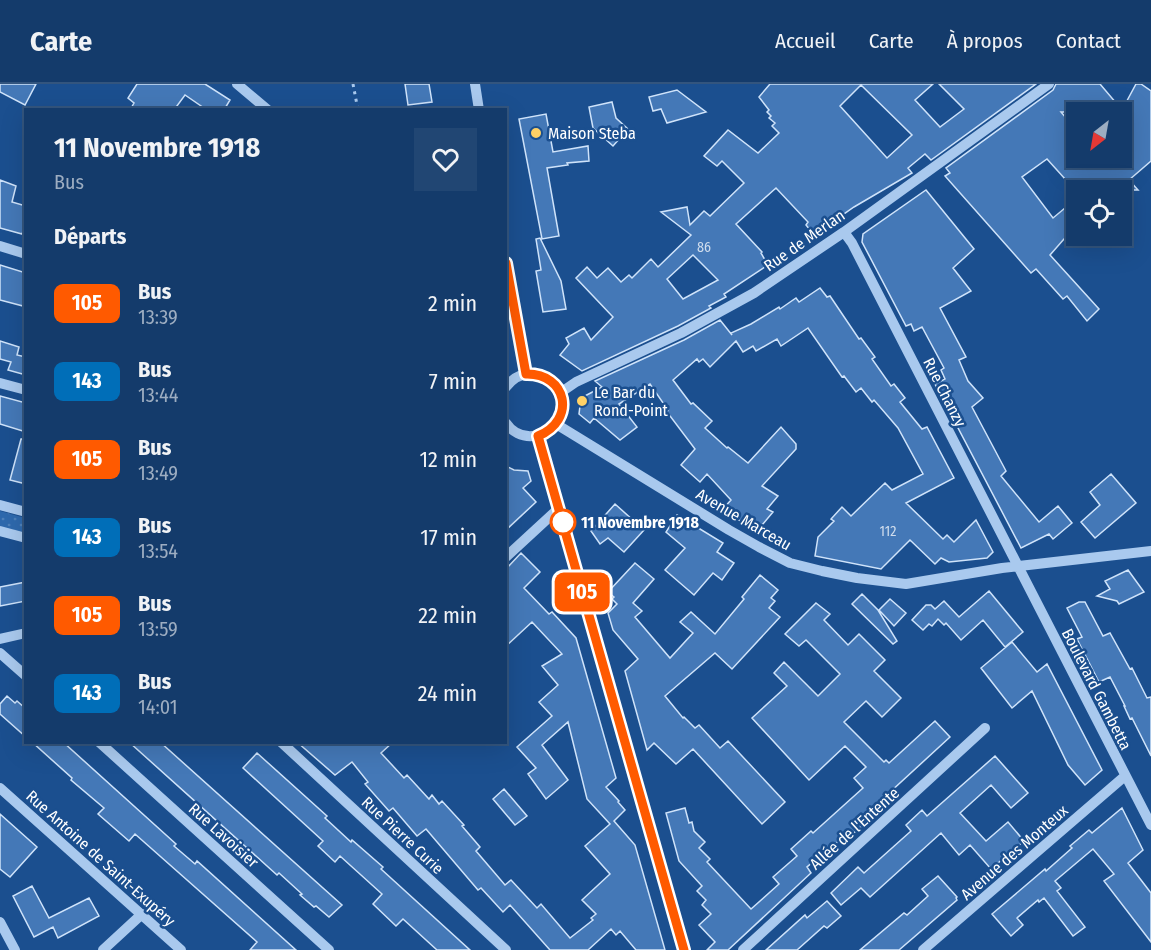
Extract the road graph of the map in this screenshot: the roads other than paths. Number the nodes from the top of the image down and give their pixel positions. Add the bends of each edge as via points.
1 (237, 84) edge
2 (475, 84) edge
3 (1049, 84) edge
4 (266, 108) edge
5 (479, 108) edge
6 (844, 232) junction
7 (0, 246) edge
8 (24, 253) edge
9 (507, 269) edge
10 (526, 374) junction
11 (0, 383) edge
12 (507, 386) edge
13 (24, 389) edge
14 (560, 393) junction
15 (556, 424) junction
16 (507, 425) edge
17 (538, 436) junction
18 (0, 505) edge
19 (558, 509) junction
20 (24, 511) edge
21 (0, 531) edge
22 (24, 537) edge
23 (1151, 551) edge
24 (507, 556) edge
25 (1018, 566) junction
26 (24, 633) edge
27 (0, 639) edge
28 (0, 653) edge
29 (24, 674) edge
30 (985, 728) dead end
31 (101, 744) edge
32 (283, 744) edge
33 (1125, 776) junction
34 (0, 788) edge
35 (1151, 825) edge
36 (142, 914) junction
37 (0, 922) edge
38 (499, 948) edge
39 (15, 950) edge
40 (103, 950) edge
41 (181, 950) edge
42 (330, 950) edge
43 (684, 950) edge
44 (743, 950) edge
45 (923, 950) edge

1 - 4 street
2 - 5 street
3 - 6 street, Rue de Merlan
6 - 14 street, Rue de Merlan via 754,293
6 - 25 street, Rue Chanzy
7 - 8 street
9 - 10 street
10 - 12 street
10 - 14 street via 542,376
11 - 13 street
14 - 15 street via 562,409
15 - 17 street
15 - 25 street, Avenue Marceau via 790,563 906,584
16 - 17 street via 517,433
17 - 19 street
18 - 20 street
19 - 24 street
19 - 43 street
21 - 22 street
23 - 25 street, Avenue Marceau
25 - 33 street, Boulevard Gambetta
26 - 27 street
28 - 29 street
30 - 44 street, Allée de l'Entente
31 - 42 street, Rue Lavoisier
32 - 38 street, Rue Pierre Curie
33 - 35 street, Boulevard Gambetta
33 - 45 street, Avenue des Monteux
34 - 36 street, Rue Antoine de Saint-Exupéry
36 - 40 street
36 - 41 street, Rue Antoine de Saint-Exupéry
37 - 39 street

